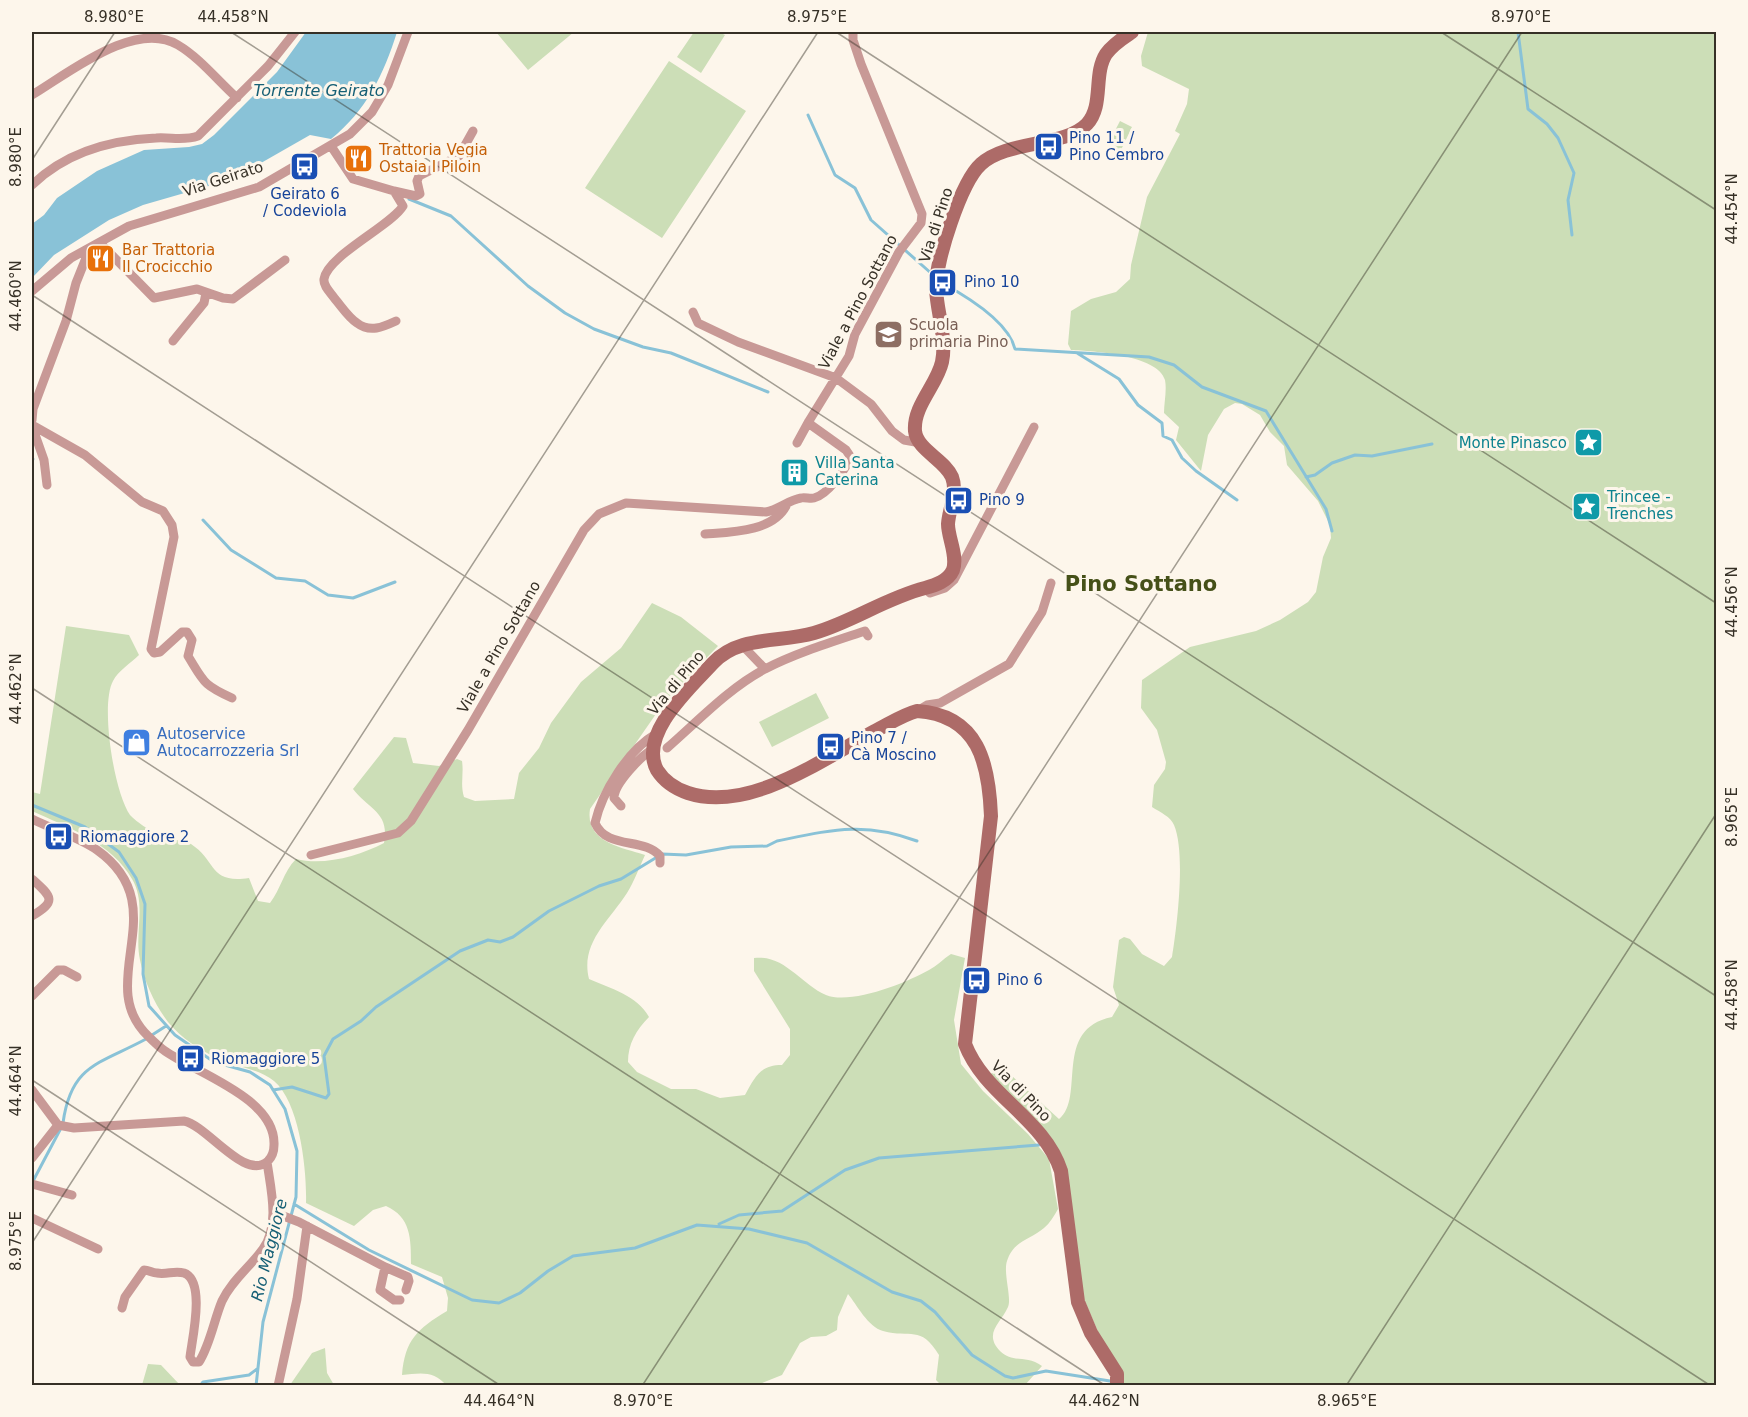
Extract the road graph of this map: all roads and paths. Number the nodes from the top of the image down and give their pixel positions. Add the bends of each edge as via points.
1 (295, 32) edge
2 (408, 32) edge
3 (853, 32) edge
4 (1132, 32) edge
5 (32, 94) edge
6 (237, 98) junction
7 (473, 131) dead end
8 (331, 146) junction
9 (32, 185) edge
10 (394, 191) junction
11 (99, 243) junction
12 (90, 248) junction
13 (285, 260) dead end
14 (32, 291) edge
15 (206, 292) junction
16 (693, 312) dead end
17 (396, 321) dead end
18 (173, 341) dead end
19 (836, 378) junction
20 (32, 420) edge
21 (809, 421) junction
22 (32, 426) edge
23 (1034, 427) dead end
24 (797, 443) dead end
25 (921, 443) junction
26 (47, 485) dead end
27 (787, 504) junction
28 (705, 534) dead end
29 (1051, 584) dead end
30 (925, 588) junction
31 (868, 636) dead end
32 (742, 645) junction
33 (765, 669) junction
34 (232, 698) dead end
35 (917, 711) junction
36 (656, 734) junction
37 (660, 748) junction
38 (621, 806) dead end
39 (32, 819) edge
40 (311, 855) dead end
41 (660, 863) dead end
42 (32, 879) edge
43 (32, 916) edge
44 (77, 977) dead end
45 (32, 996) edge
46 (32, 1090) edge
47 (58, 1125) junction
48 (32, 1158) edge
49 (267, 1162) junction
50 (32, 1184) edge
51 (72, 1195) dead end
52 (276, 1213) junction
53 (32, 1218) edge
54 (303, 1224) junction
55 (98, 1249) dead end
56 (385, 1267) junction
57 (406, 1290) dead end
58 (400, 1300) dead end
59 (122, 1308) dead end
60 (278, 1386) edge
61 (1117, 1386) edge

1 - 6 street
2 - 8 street, Via Geirato via 396,67 372,112
3 - 19 street, Viale a Pino Sottano via 861,64 922,214 921,222 899,252 855,334 849,356
4 - 25 street, Via di Pino via 1104,58 1095,108 1088,123 1072,133 1003,152 982,162 969,178 939,263 936,289 943,357 917,417 915,430
5 - 6 street via 120,44 156,38 180,46
6 - 9 street via 198,136 137,139 103,146 58,162
7 - 10 street via 459,156 419,176 420,194
8 - 10 street via 353,179
8 - 11 street, Via Geirato via 259,187 129,226
10 - 17 street via 401,199 401,209 350,250 328,271 324,281 362,327 377,328
11 - 12 street, Via Geirato
11 - 15 street via 154,298 197,289
12 - 14 street, Via Geirato via 54,269
12 - 20 street
13 - 15 street via 233,299
15 - 18 street via 204,303
16 - 19 street via 698,323 738,342
19 - 21 street, Viale a Pino Sottano
19 - 25 street via 871,404 892,431 904,440
21 - 24 street
21 - 27 street, Viale a Pino Sottano via 846,450 850,456 848,464 822,495 802,497
22 - 26 street via 44,460
22 - 34 street via 85,455 142,502 168,517 174,537 151,650 160,652 187,632 192,640 188,656 203,682
23 - 30 street via 950,584 934,593
25 - 30 street, Via di Pino via 948,470 954,489 948,523 952,571 939,583
27 - 28 street, Viale a Pino Sottano via 780,515 752,528
27 - 40 street, Viale a Pino Sottano via 766,512 626,503 599,514 584,530 411,821 398,834
29 - 35 street via 1042,612 1009,664 940,703
30 - 32 street, Via di Pino via 897,596 818,632
31 - 33 street via 865,631
32 - 33 street
32 - 36 street, Via di Pino via 723,653 666,717
33 - 37 street
35 - 37 street, Via di Pino via 766,788 730,796 696,796 670,784 658,773 653,761
35 - 61 street, Via di Pino via 936,712 952,719 981,751 990,786 991,816 965,1044 981,1075 1036,1129 1056,1155 1078,1302 1091,1333 1117,1374
36 - 37 street, Via di Pino
36 - 41 street via 641,744 618,774 595,823 607,836 653,850 660,856
37 - 38 street via 638,761 615,790 614,798
39 - 49 street via 97,850 121,875 134,901 127,990 137,1023 165,1051 260,1111 273,1133 274,1148
42 - 43 street via 48,893 50,900 47,907
44 - 45 street via 58,970
46 - 47 street
47 - 48 street
47 - 49 street via 74,1128 184,1121 200,1128 245,1164 252,1167
49 - 52 street
50 - 51 street
52 - 54 street
52 - 59 street via 264,1248 231,1285 197,1363 190,1357 196,1296 193,1279 176,1271 158,1274 144,1270
53 - 55 street
54 - 56 street
54 - 60 street via 297,1299
56 - 57 street via 408,1277
56 - 58 street via 380,1290

